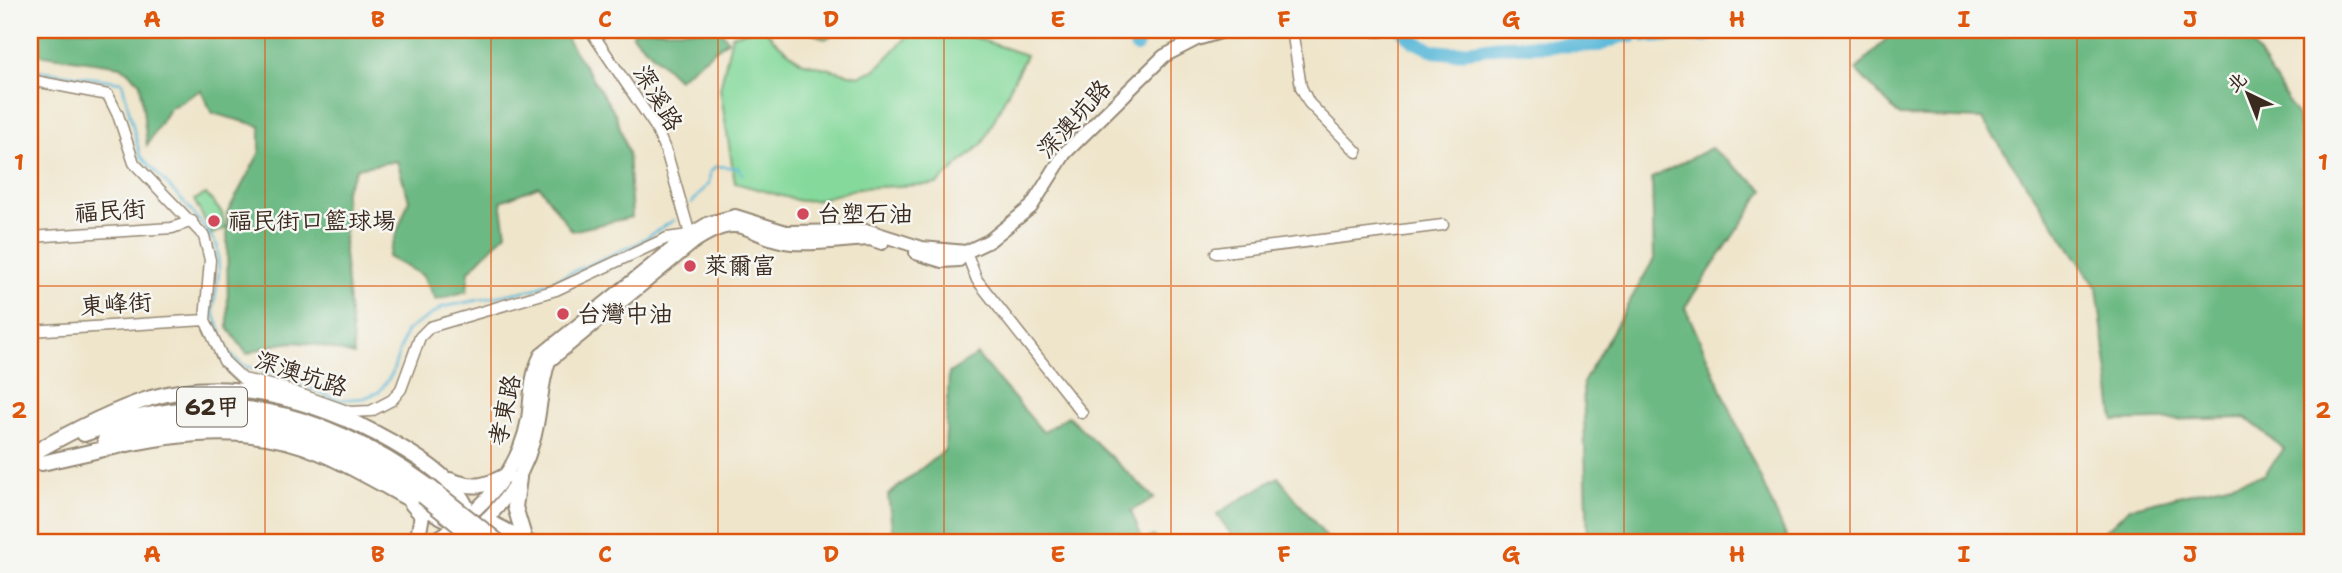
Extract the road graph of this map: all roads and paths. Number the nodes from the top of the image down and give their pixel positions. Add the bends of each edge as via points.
1 (590, 30) edge
2 (1227, 30) edge
3 (1292, 30) edge
4 (30, 80) edge
5 (1357, 152) dead end
6 (192, 222) junction
7 (1443, 225) dead end
8 (30, 237) edge
9 (692, 238) junction
10 (966, 251) junction
11 (1216, 253) dead end
12 (205, 320) junction
13 (30, 331) edge
14 (1082, 413) dead end
15 (34, 459) edge
16 (422, 460) junction
17 (513, 477) junction
18 (393, 492) junction
19 (427, 492) junction
20 (472, 530) edge
21 (527, 541) edge
22 (417, 543) edge
23 (429, 543) edge
24 (454, 543) edge
25 (500, 543) edge

1 - 9 street, 深溪路 via 655,126
2 - 10 main road, 深澳坑路 via 1164,56 1065,153 1031,207 989,241
3 - 5 street via 1301,88 1309,103
4 - 6 street, 深澳坑路 via 108,95 134,163
6 - 8 street, 福民街 via 172,228
6 - 12 street, 深澳坑路 via 209,248
7 - 11 street
9 - 10 main road, 深澳坑路 via 709,223 735,216 786,232 869,231 922,248
9 - 12 street, 深澳坑路 via 667,238 556,290 430,327 420,337 401,389 392,400 371,411 350,412 243,379 224,361
9 - 17 main road, 孝東路 via 549,361 533,443
10 - 14 street via 977,280
12 - 13 street, 東峰街
15 - 16 highway via 79,427 153,398 192,392 270,396 345,418
15 - 18 highway via 144,439 203,433 244,435 318,452
15 - 19 highway, 62甲 via 91,431 158,412 217,407 298,417 335,430
16 - 17 highway via 469,488
16 - 20 highway via 461,495
17 - 20 main road, 孝東路
17 - 21 highway via 515,507
18 - 20 highway
18 - 22 highway via 422,515
19 - 20 highway, 62甲, bridge
19 - 25 highway, 62甲, bridge
20 - 21 highway via 495,525
20 - 23 main road, 孝東路
20 - 24 main road, 孝東路

